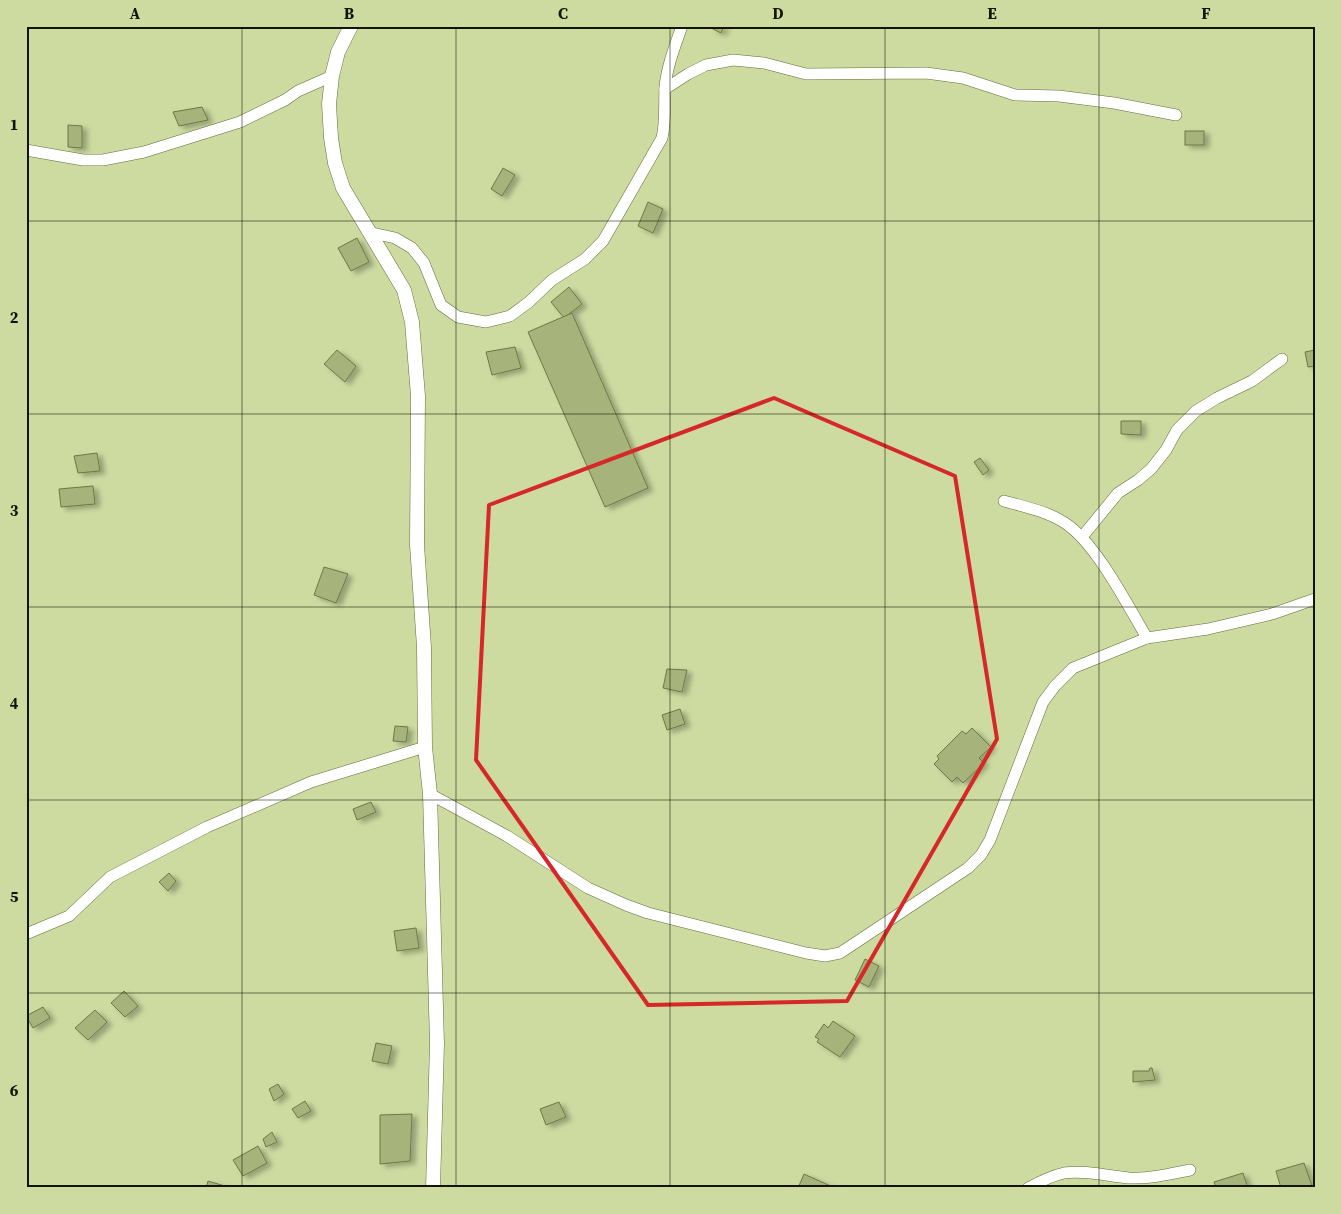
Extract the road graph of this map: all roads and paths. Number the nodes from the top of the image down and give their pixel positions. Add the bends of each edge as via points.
1 (351, 26) edge
2 (682, 26) edge
3 (332, 76) junction
4 (665, 89) junction
5 (1176, 115) dead end
6 (26, 150) edge
7 (368, 232) junction
8 (1282, 359) dead end
9 (1004, 501) dead end
10 (1082, 537) junction
11 (1315, 599) edge
12 (1147, 638) junction
13 (426, 748) junction
14 (430, 794) junction
15 (26, 934) edge
16 (1190, 1170) dead end
17 (433, 1188) edge
18 (1028, 1188) edge

1 - 3 street via 338,52
2 - 4 street via 668,68
3 - 6 street via 240,122 144,152 103,160 83,160
3 - 7 street via 329,104 335,163 343,188
4 - 5 street via 706,65 733,60 764,63 806,74 926,73 963,78 1015,95 1059,96
4 - 7 street via 662,138 604,241 510,316 486,322 458,317 442,305 424,263 412,248 395,238
7 - 13 street via 404,290 412,322 418,396 417,544
8 - 10 street via 1252,381 1196,411 1177,430 1151,469 1118,493
9 - 10 street via 1038,510 1065,523
10 - 12 street
11 - 12 street via 1272,614 1208,629
12 - 14 street via 1073,668 1042,702 990,840 981,855 968,868 840,953 825,956 806,953 626,906 588,888 507,836
13 - 14 street
13 - 15 street via 311,782 207,827 110,877 69,916
14 - 17 street via 436,1043
16 - 18 street via 1158,1177 1130,1178 1064,1173

